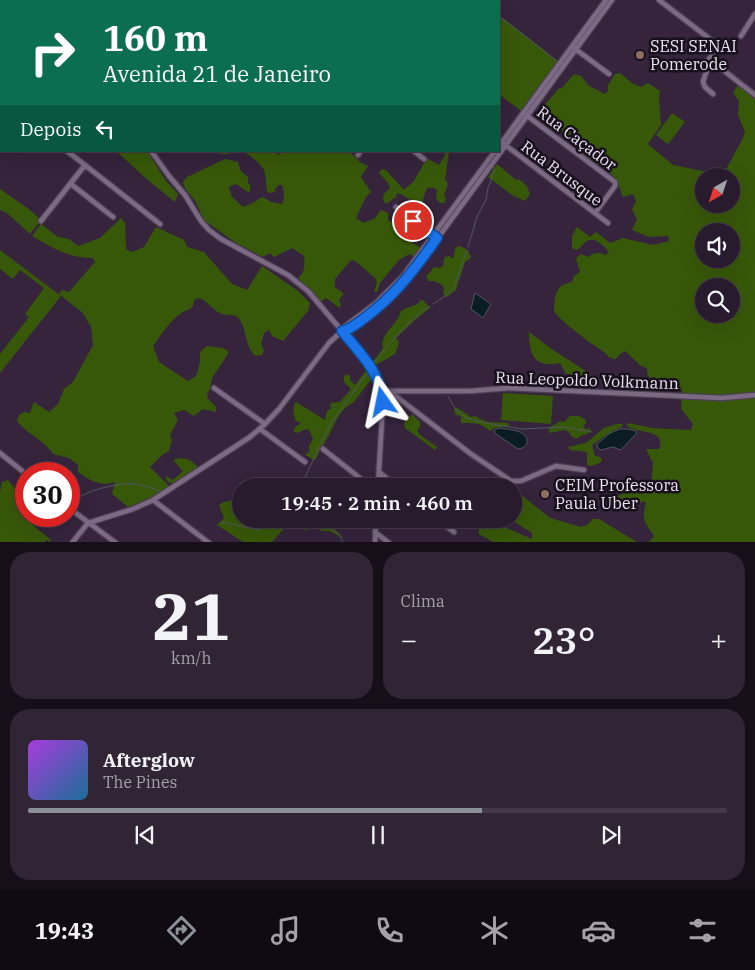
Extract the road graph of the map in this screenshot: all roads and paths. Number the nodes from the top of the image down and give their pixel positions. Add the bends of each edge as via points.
1 (606, 0) edge
2 (612, 0) edge
3 (660, 0) edge
4 (603, 8) junction
5 (755, 14) edge
6 (741, 36) dead end
7 (574, 48) junction
8 (709, 59) junction
9 (609, 74) dead end
10 (713, 94) dead end
11 (755, 95) edge
12 (525, 114) junction
13 (502, 144) edge
14 (68, 152) edge
15 (153, 152) edge
16 (415, 152) edge
17 (489, 152) edge
18 (495, 152) edge
19 (497, 152) edge
20 (493, 158) junction
21 (424, 159) dead end
22 (85, 165) junction
23 (71, 184) junction
24 (396, 208) dead end
25 (594, 213) junction
26 (112, 216) dead end
27 (41, 221) dead end
28 (608, 223) dead end
29 (160, 224) dead end
30 (435, 236) junction
31 (342, 331) junction
32 (381, 386) junction
33 (214, 388) dead end
34 (389, 391) junction
35 (755, 395) edge
36 (265, 424) junction
37 (260, 429) junction
38 (323, 449) dead end
39 (0, 453) edge
40 (305, 462) dead end
41 (15, 465) edge
42 (584, 470) dead end
43 (379, 472) junction
44 (360, 478) edge
45 (379, 478) edge
46 (386, 478) edge
47 (153, 500) junction
48 (80, 517) edge
49 (88, 523) junction
50 (376, 528) edge
51 (449, 528) edge
52 (376, 532) junction
53 (454, 532) dead end
54 (72, 542) edge
55 (116, 542) edge
56 (209, 542) edge
57 (375, 542) edge
58 (389, 542) edge

1 - 4 street
2 - 4 street
3 - 8 street via 715,43
4 - 7 street
5 - 6 street
7 - 9 street
7 - 12 street
8 - 10 street via 703,82
8 - 11 street
12 - 13 street
12 - 25 street, Rua Caçador via 616,184
13 - 25 street, Rua Brusque
14 - 22 street
15 - 31 street via 205,226 221,239 299,282
16 - 21 street
17 - 20 street
18 - 20 street
19 - 20 street
20 - 30 street
22 - 23 street
22 - 29 street
23 - 26 street
23 - 27 street
24 - 30 street
25 - 28 street, Rua Brusque
30 - 31 street via 405,278 374,311
31 - 32 street
31 - 36 street
32 - 34 street
32 - 43 street
33 - 36 street
34 - 35 street, Rua Leopoldo Volkmann via 509,388 722,398
34 - 42 street via 511,481 521,481 556,466
36 - 37 street
37 - 40 street
37 - 47 street
38 - 44 street
39 - 41 street
43 - 45 street
43 - 46 street
47 - 49 street
47 - 56 street
48 - 49 street
49 - 54 street
49 - 55 street
50 - 52 street
51 - 53 street
52 - 57 street
52 - 58 street

